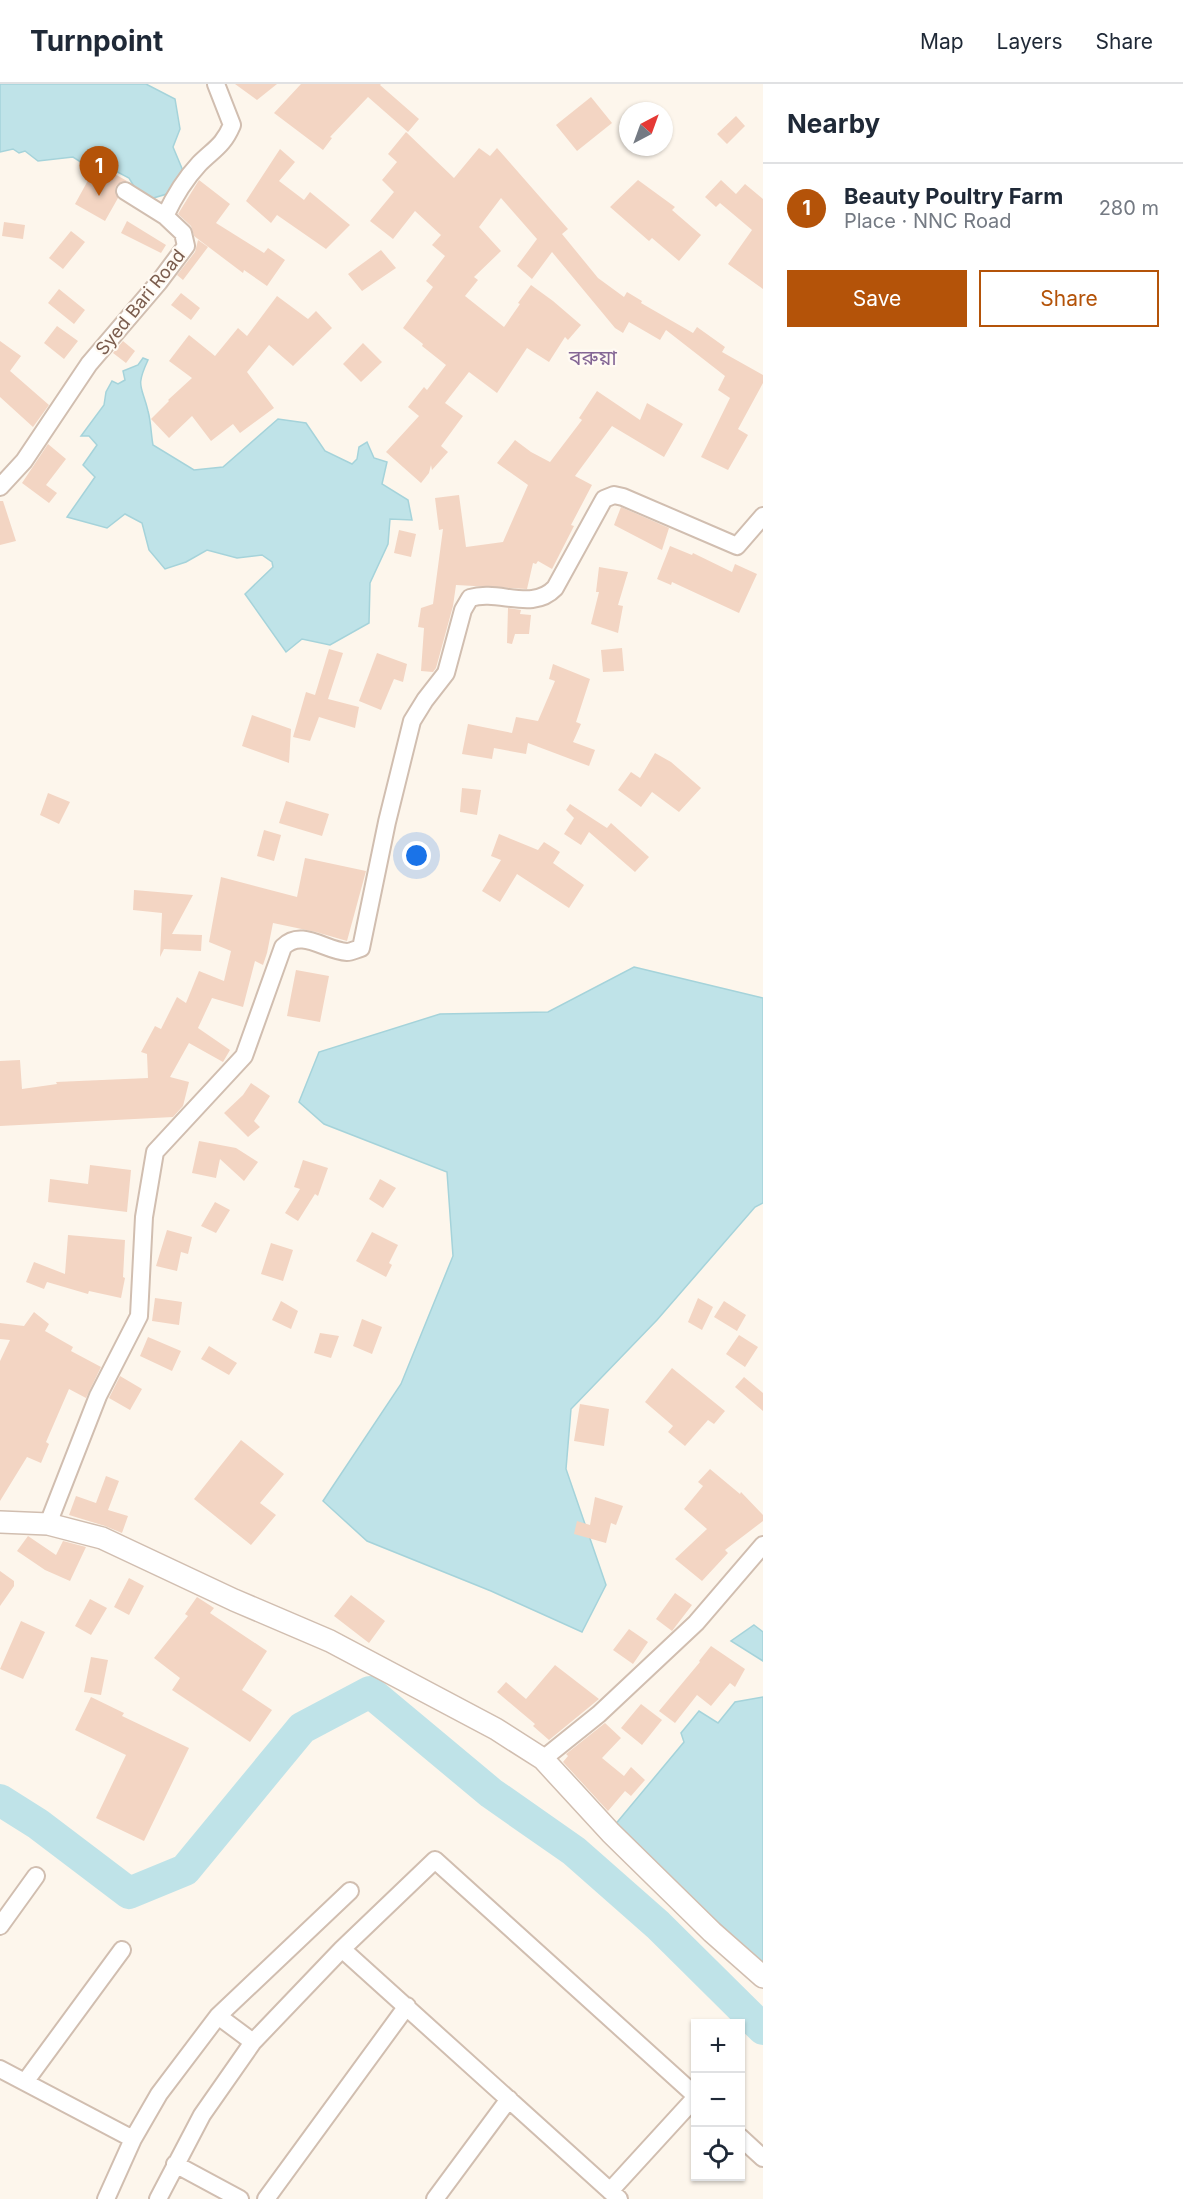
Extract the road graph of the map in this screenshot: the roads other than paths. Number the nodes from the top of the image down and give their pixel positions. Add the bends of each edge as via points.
1 (216, 84) edge
2 (125, 191) dead end
3 (165, 216) junction
4 (0, 487) edge
5 (763, 516) edge
6 (0, 1522) edge
7 (48, 1524) junction
8 (763, 1545) edge
9 (543, 1759) junction
10 (36, 1876) dead end
11 (350, 1891) dead end
12 (0, 1926) edge
13 (342, 1949) junction
14 (122, 1950) dead end
15 (763, 1977) edge
16 (406, 2006) junction
17 (218, 2016) junction
18 (252, 2042) junction
19 (0, 2069) edge
20 (25, 2082) junction
21 (691, 2091) edge
22 (509, 2099) junction
23 (691, 2102) edge
24 (133, 2139) junction
25 (745, 2141) edge
26 (763, 2158) edge
27 (175, 2164) junction
28 (607, 2194) edge
29 (106, 2199) edge
30 (158, 2199) edge
31 (240, 2199) edge
32 (266, 2199) edge
33 (435, 2199) edge

1 - 3 street via 232,125 225,141 198,165 174,197
2 - 3 street
3 - 4 street, Syed Bari Road via 183,233 186,246 90,364 24,461
5 - 7 street via 737,546 614,495 604,499 547,597 535,601 481,595 470,598 463,610 446,673 412,721 361,948 347,952 297,938 289,941 244,1056 155,1152 144,1217 139,1316 98,1396
6 - 7 street
7 - 9 street via 102,1539 330,1641 496,1729
8 - 9 street via 696,1623 599,1714
9 - 15 street via 611,1833
10 - 12 street
11 - 17 street
13 - 16 street
13 - 18 street
13 - 21 street via 435,1860
14 - 20 street
16 - 22 street
16 - 32 street
17 - 18 street
17 - 24 street via 159,2094
18 - 27 street via 202,2115
19 - 20 street
20 - 24 street
22 - 28 street
22 - 33 street
23 - 28 street
24 - 29 street
25 - 26 street
27 - 30 street
27 - 31 street

